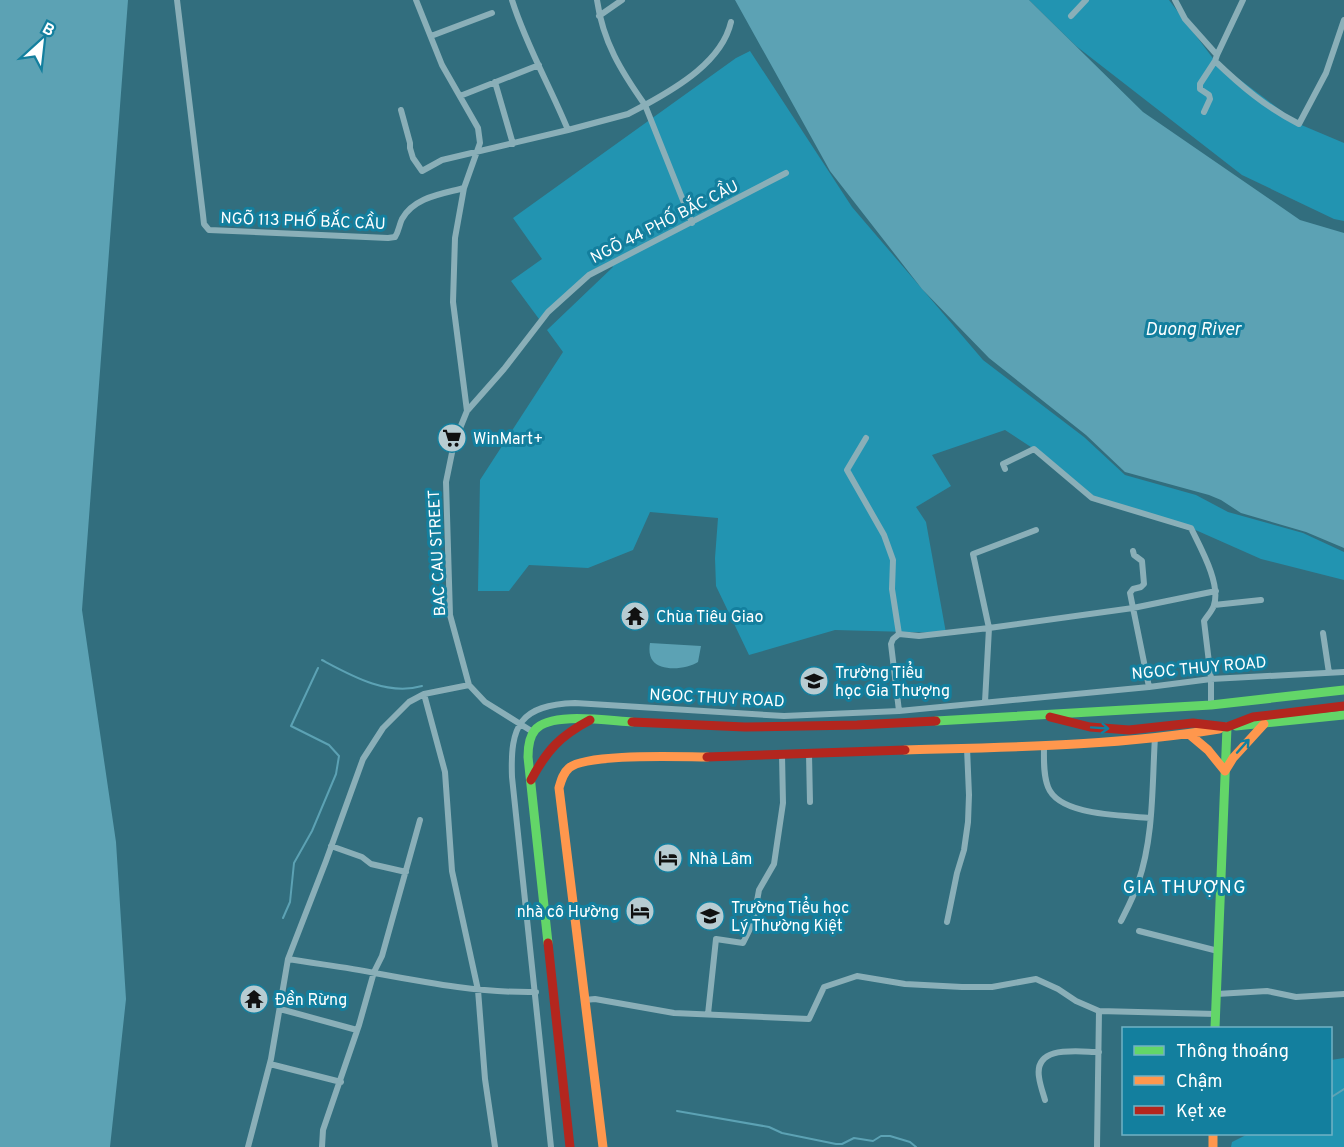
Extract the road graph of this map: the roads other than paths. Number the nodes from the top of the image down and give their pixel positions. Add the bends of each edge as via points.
1 (177, 0) edge
2 (416, 0) edge
3 (512, 0) edge
4 (597, 0) edge
5 (622, 0) edge
6 (1086, 0) edge
7 (1175, 0) edge
8 (1243, 0) edge
9 (492, 13) dead end
10 (599, 16) junction
11 (1071, 16) dead end
12 (1344, 20) edge
13 (731, 22) dead end
14 (431, 36) junction
15 (1216, 58) junction
16 (539, 65) junction
17 (495, 82) junction
18 (460, 96) junction
19 (645, 105) junction
20 (401, 110) dead end
21 (1204, 112) dead end
22 (568, 130) junction
23 (513, 144) junction
24 (478, 152) junction
25 (786, 173) dead end
26 (464, 188) junction
27 (692, 223) junction
28 (467, 411) junction
29 (866, 438) dead end
30 (1005, 469) dead end
31 (1036, 530) dead end
32 (1133, 550) dead end
33 (1216, 591) junction
34 (1261, 600) dead end
35 (1214, 605) junction
36 (1133, 608) junction
37 (989, 628) junction
38 (1323, 633) dead end
39 (899, 634) junction
40 (1344, 672) edge
41 (1329, 673) junction
42 (1211, 679) junction
43 (469, 685) junction
44 (1149, 687) junction
45 (1344, 690) edge
46 (424, 694) junction
47 (985, 702) junction
48 (1211, 705) junction
49 (1344, 705) edge
50 (899, 711) junction
51 (1044, 715) junction
52 (1344, 715) edge
53 (590, 720) junction
54 (521, 723) junction
55 (1264, 724) junction
56 (1227, 727) junction
57 (533, 732) junction
58 (1189, 734) junction
59 (1155, 736) junction
60 (1044, 746) junction
61 (967, 748) junction
62 (809, 754) junction
63 (782, 756) junction
64 (1225, 771) junction
65 (531, 780) junction
66 (810, 802) dead end
67 (1150, 818) junction
68 (420, 820) dead end
69 (331, 846) junction
70 (406, 872) junction
71 (1121, 921) dead end
72 (947, 922) dead end
73 (1139, 931) dead end
74 (1218, 951) junction
75 (288, 959) junction
76 (374, 972) junction
77 (478, 990) junction
78 (536, 992) junction
79 (1217, 994) junction
80 (1344, 994) edge
81 (585, 1000) junction
82 (280, 1009) junction
83 (1100, 1011) junction
84 (708, 1014) junction
85 (1216, 1014) junction
86 (1215, 1027) edge
87 (357, 1030) junction
88 (1099, 1053) junction
89 (270, 1064) junction
90 (340, 1082) junction
91 (1046, 1100) dead end
92 (248, 1147) edge
93 (322, 1147) edge
94 (495, 1147) edge
95 (551, 1147) edge
96 (570, 1147) edge
97 (603, 1147) edge
98 (1097, 1147) edge

1 - 26 street, NGÕ 113 PHỐ BẮC CẦU via 204,224 209,230 395,237 415,203
2 - 14 street, BAC CAU STREET
3 - 16 street
4 - 10 street
5 - 10 street
6 - 11 street
7 - 15 street
8 - 15 street
9 - 14 street
10 - 19 street via 619,68
12 - 15 street via 1326,74 1299,124 1243,87
13 - 19 street via 723,42 706,61
14 - 18 street, BAC CAU STREET
15 - 21 street via 1200,84 1210,99
16 - 17 street
16 - 22 street
17 - 18 street
17 - 23 street
18 - 24 street, BAC CAU STREET via 478,128
19 - 22 street via 628,114
19 - 27 street
20 - 24 street via 410,148 422,171 442,160
22 - 23 street
23 - 24 street
24 - 26 street, BAC CAU STREET
25 - 27 street, NGÕ 44 PHỐ BẮC CẦU
26 - 28 street, BAC CAU STREET via 455,238 453,302
27 - 28 street, NGÕ 44 PHỐ BẮC CẦU via 589,275 548,312
28 - 43 street, BAC CAU STREET via 454,443 446,482 450,615
29 - 39 street via 847,470 884,535 893,560 892,589
30 - 33 street via 1003,464 1034,448 1092,498 1191,528
31 - 37 street via 973,554
32 - 36 street via 1142,561 1144,584 1130,593
33 - 35 street
33 - 36 street
34 - 35 street
35 - 42 street via 1204,621
36 - 37 street
36 - 44 street
37 - 39 street via 919,636
37 - 47 street
38 - 41 street
39 - 50 street via 891,644
40 - 41 street, NGOC THUY ROAD
41 - 42 street, NGOC THUY ROAD
42 - 44 street, NGOC THUY ROAD
42 - 48 street
43 - 46 street
43 - 54 street via 485,702
44 - 47 street, NGOC THUY ROAD
45 - 48 main road, NGOC THUY ROAD
46 - 69 street via 397,713 363,759
46 - 77 street via 445,772 452,872
47 - 50 street, NGOC THUY ROAD
48 - 51 main road, NGOC THUY ROAD
49 - 56 main road via 1253,717
50 - 54 street, NGOC THUY ROAD via 784,716 575,703 541,708
51 - 53 main road, NGOC THUY ROAD via 801,727
51 -> 56 main road via 1090,727 1129,730 1193,723
52 - 55 main road
53 - 57 main road, NGOC THUY ROAD via 549,720
53 - 65 main road via 550,746
54 - 57 street
54 - 78 street via 513,739 512,777
55 - 56 main road
64 -> 55 main road
56 - 58 main road
56 - 64 main road
57 - 65 main road via 528,747
58 - 59 main road
58 - 64 main road
59 - 60 main road
59 - 67 street
60 - 61 main road
60 - 67 street via 1048,790 1064,804
61 - 62 main road
61 - 72 street via 969,795 965,841
62 - 63 main road
62 - 66 street
63 - 81 main road via 583,760 565,772 559,788
63 - 84 street via 783,803 774,868 759,890 753,923 743,943 716,939
64 - 74 main road
65 - 96 main road
67 - 71 street via 1138,883
68 - 70 street
69 - 70 street via 363,857 371,864
69 - 75 street
70 - 76 street
73 - 74 street
74 - 79 main road
75 - 76 street
75 - 82 street
76 - 77 street
76 - 87 street
77 - 78 street
77 - 94 street
78 - 95 street
79 - 80 street
79 - 85 main road
81 - 84 street
81 - 97 main road
82 - 87 street
82 - 89 street
83 - 84 street via 1036,980 962,987 857,976 824,987 809,1019
83 - 85 street
83 - 88 street
85 - 86 main road
87 - 90 street
88 - 91 street via 1054,1052 1045,1057 1038,1075
88 - 98 street
89 - 90 street
89 - 92 street
90 - 93 street via 323,1130

